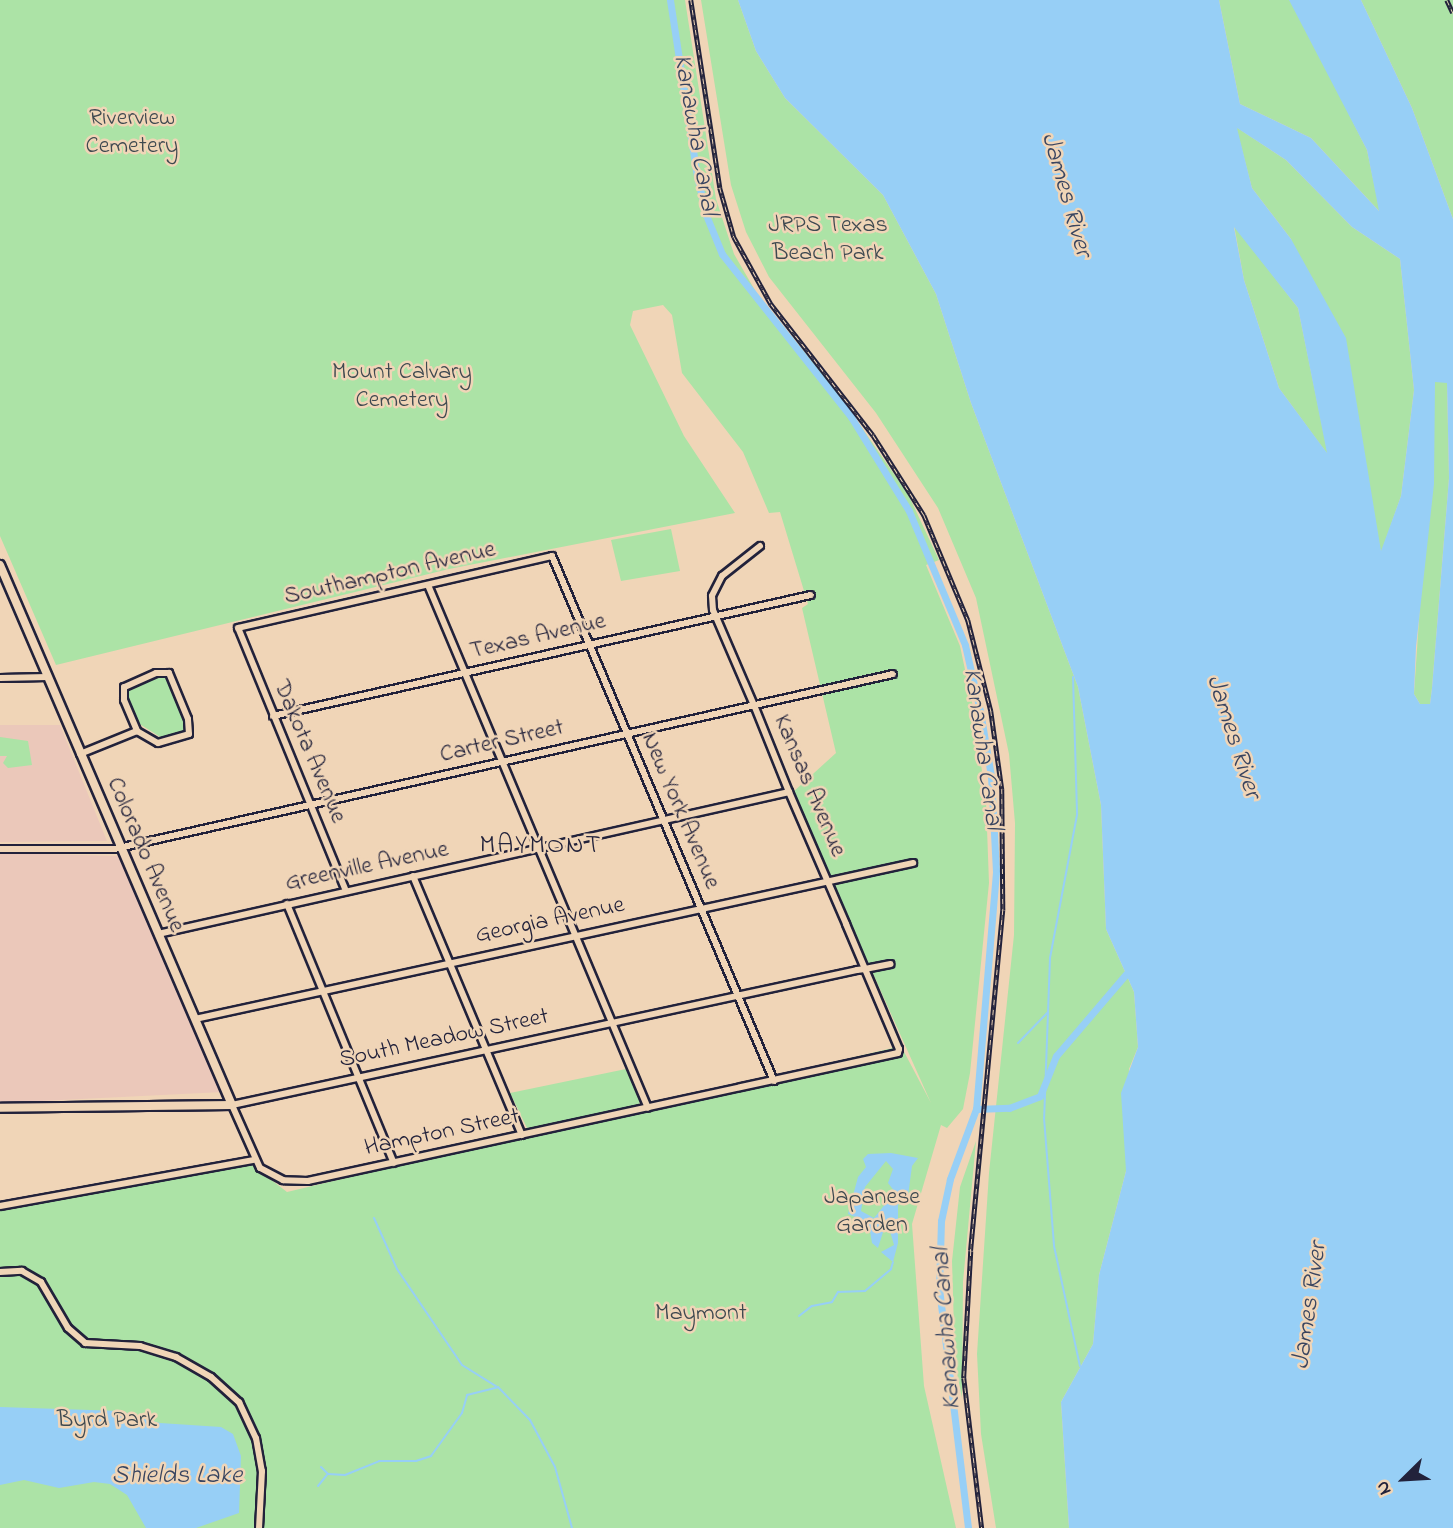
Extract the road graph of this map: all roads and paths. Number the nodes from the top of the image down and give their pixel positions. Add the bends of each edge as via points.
1 (760, 547) dead end
2 (552, 556) joint
3 (0, 565) edge
4 (428, 585) junction
5 (5, 586) edge
6 (811, 595) dead end
7 (716, 616) junction
8 (238, 628) joint
9 (590, 645) junction
10 (464, 673) junction
11 (892, 674) dead end
12 (48, 677) junction
13 (0, 678) edge
14 (754, 705) junction
15 (273, 716) junction
16 (136, 731) junction
17 (627, 733) junction
18 (80, 754) junction
19 (503, 762) junction
20 (789, 792) junction
21 (311, 806) junction
22 (664, 821) junction
23 (121, 847) junction
24 (0, 849) edge
25 (540, 850) junction
26 (913, 863) dead end
27 (414, 876) junction
28 (828, 881) junction
29 (346, 891) junction
30 (287, 904) junction
31 (701, 909) junction
32 (158, 934) junction
33 (575, 935) junction
34 (449, 962) junction
35 (891, 964) dead end
36 (865, 969) junction
37 (322, 989) junction
38 (738, 996) junction
39 (195, 1019) junction
40 (611, 1023) junction
41 (486, 1050) junction
42 (896, 1055) joint
43 (359, 1077) junction
44 (774, 1081) junction
45 (232, 1105) junction
46 (0, 1108) edge
47 (648, 1108) junction
48 (522, 1135) junction
49 (254, 1160) junction
50 (394, 1163) junction
51 (0, 1206) edge
52 (0, 1272) edge
53 (259, 1528) edge

1 - 7 street, Kansas Avenue via 717,583 712,596
2 - 4 street, Southampton Avenue
2 - 9 street, New York Avenue
3 - 5 street, Colorado Avenue
4 - 8 street, Southampton Avenue
4 - 10 street
5 - 12 street, Colorado Avenue
6 - 7 street, Texas Avenue
7 - 9 street, Texas Avenue
7 - 14 street, Kansas Avenue
8 - 15 street, Dakota Avenue
9 - 10 street, Texas Avenue
9 - 17 street, New York Avenue
10 - 15 street, Texas Avenue
10 - 19 street
11 - 14 street, Carter Street
12 - 13 street
12 - 18 street, Colorado Avenue
14 - 17 street, Carter Street
14 - 20 street, Kansas Avenue
15 - 21 street, Dakota Avenue
16 - 16 street via 158,743 189,734 188,719 169,673 156,673 124,687
16 - 18 street
17 - 19 street, Carter Street
17 - 22 street, New York Avenue
18 - 23 street, Colorado Avenue
19 - 21 street, Carter Street
19 - 25 street
20 - 22 street, Greenville Avenue
20 - 28 street, Kansas Avenue
21 - 23 street, Carter Street
21 - 29 street, Dakota Avenue
22 - 25 street, Greenville Avenue
22 - 31 street, New York Avenue
23 - 24 street, Carter Street
23 - 32 street, Colorado Avenue
25 - 27 street, Greenville Avenue
25 - 33 street
26 - 28 street, Georgia Avenue
27 - 29 street, Greenville Avenue
27 - 34 street
28 - 31 street, Georgia Avenue
28 - 36 street, Kansas Avenue
29 - 30 street, Greenville Avenue
30 - 32 street, Greenville Avenue
30 - 37 street
31 - 33 street, Georgia Avenue
31 - 38 street, New York Avenue
32 - 39 street, Colorado Avenue
33 - 34 street, Georgia Avenue
33 - 40 street
34 - 37 street, Georgia Avenue
34 - 41 street
35 - 36 street, South Meadow Street
36 - 38 street, South Meadow Street
36 - 42 street, Kansas Avenue via 898,1049
37 - 39 street, Georgia Avenue
37 - 43 street
38 - 40 street, South Meadow Street
38 - 44 street, New York Avenue
39 - 45 street, Colorado Avenue
40 - 41 street, South Meadow Street
40 - 47 street
41 - 43 street, South Meadow Street
41 - 48 street
42 - 44 street, Hampton Street
43 - 45 street, South Meadow Street
43 - 50 street
44 - 47 street, Hampton Street
45 - 46 street, South Meadow Street
45 - 49 street, Colorado Avenue
47 - 48 street, Hampton Street
48 - 50 street, Hampton Street
49 - 50 street, Hampton Street via 271,1175 293,1182
49 - 51 street
52 - 53 street via 22,1272 41,1282 68,1328 85,1343 141,1346 176,1357 211,1377 239,1402 256,1438 262,1471

